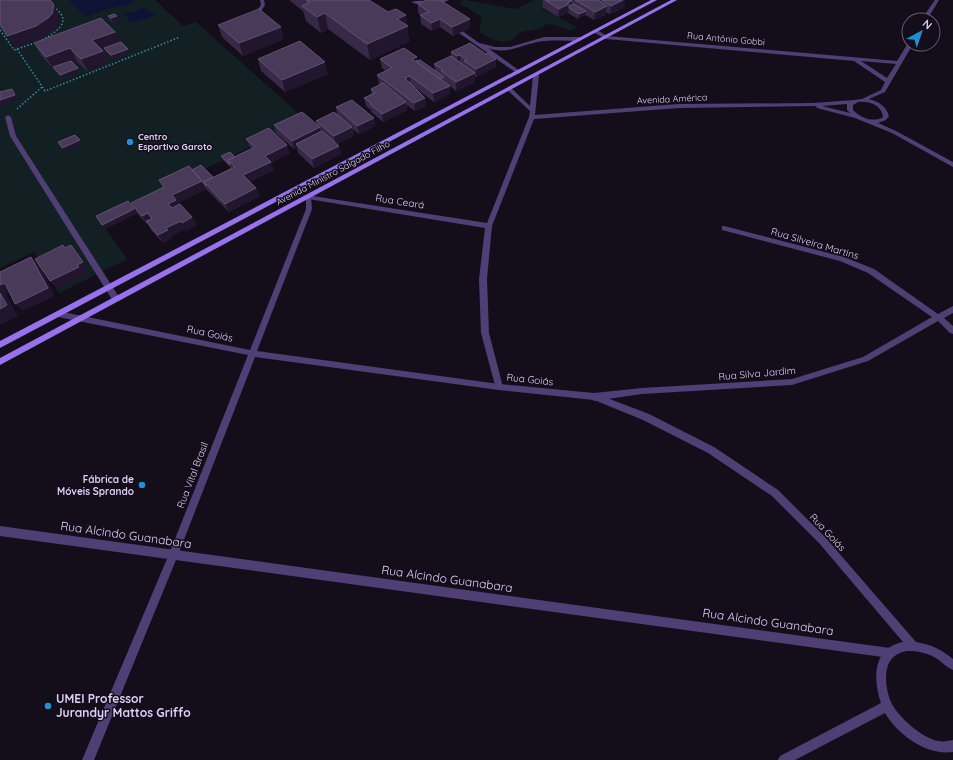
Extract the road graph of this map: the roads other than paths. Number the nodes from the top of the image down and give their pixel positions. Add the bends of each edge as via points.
1 (262, 0) edge
2 (447, 0) edge
3 (655, 0) edge
4 (675, 0) edge
5 (937, 0) edge
6 (410, 1) edge
7 (427, 9) edge
8 (929, 12) edge
9 (253, 19) edge
10 (595, 31) junction
11 (461, 32) edge
12 (606, 37) junction
13 (580, 40) junction
14 (480, 44) junction
15 (906, 52) edge
16 (856, 60) junction
17 (900, 63) junction
18 (525, 68) junction
19 (518, 72) junction
20 (536, 75) junction
21 (498, 82) junction
22 (889, 82) junction
23 (509, 89) junction
24 (883, 91) junction
25 (863, 100) junction
26 (853, 102) junction
27 (813, 105) junction
28 (884, 109) junction
29 (532, 114) junction
30 (886, 116) junction
31 (8, 117) road end
32 (856, 117) junction
33 (868, 121) junction
34 (894, 132) junction
35 (953, 165) edge
36 (299, 187) junction
37 (308, 197) junction
38 (489, 226) junction
39 (724, 228) dead end
40 (108, 288) junction
41 (116, 299) junction
42 (953, 309) edge
43 (58, 314) junction
44 (82, 318) junction
45 (938, 318) junction
46 (953, 331) edge
47 (0, 345) edge
48 (251, 353) junction
49 (0, 362) edge
50 (499, 387) junction
51 (594, 397) junction
52 (0, 531) edge
53 (173, 555) junction
54 (912, 645) junction
55 (890, 653) junction
56 (953, 665) edge
57 (888, 706) junction
58 (953, 746) edge
59 (88, 760) edge
60 (784, 760) edge

1 - 9 street via 263,5
2 - 6 street via 428,3
3 - 10 main road, Avenida Ministro Salgado Filho
4 - 12 main road, Avenida Ministro Salgado Filho
5 - 8 street
6 - 7 street
10 - 12 street, Rua Antônio Gobbi
10 - 13 main road, Avenida Ministro Salgado Filho
11 - 14 street
12 - 16 street, Rua Antônio Gobbi
12 - 20 main road, Avenida Ministro Salgado Filho
13 - 14 street via 549,39 510,49 495,49
13 - 18 main road, Avenida Ministro Salgado Filho
14 - 19 street
15 - 17 street
16 - 17 street, Rua Antônio Gobbi
16 - 22 street, Rua Antônio Gobbi
17 - 22 street
18 - 19 main road, Avenida Ministro Salgado Filho
18 - 20 main road
19 - 21 main road, Avenida Ministro Salgado Filho
20 - 23 main road, Avenida Ministro Salgado Filho
20 - 29 street
21 - 23 main road
21 - 36 main road, Avenida Ministro Salgado Filho
22 - 24 street
23 - 29 street
23 - 37 main road, Avenida Ministro Salgado Filho
24 - 25 street
24 - 28 street
25 - 26 street, Avenida América
25 - 28 street
26 - 27 street, Avenida América
26 - 32 street via 850,104 850,110
27 - 29 street, Avenida América via 679,106
27 - 32 street, Avenida América
28 - 30 street
29 - 38 street
30 - 33 street via 880,121
30 - 34 street
31 - 40 street via 13,136
32 - 33 street, Avenida América
33 - 34 street, Avenida América
34 - 35 street, Avenida América
36 - 37 main road
36 - 40 main road, Avenida Ministro Salgado Filho
37 - 38 street, Rua Ceará
37 - 41 main road, Avenida Ministro Salgado Filho
37 - 48 street, Rua Vital Brasil via 309,209
38 - 50 street via 483,279 485,333
39 - 45 street, Rua Silveira Martins via 842,259 871,271
40 - 41 street
40 - 43 main road, Avenida Ministro Salgado Filho
41 - 44 main road, Avenida Ministro Salgado Filho
42 - 45 street, Rua Silva Jardim
43 - 44 street, Rua Goiás
43 - 47 main road, Avenida Ministro Salgado Filho
44 - 48 street, Rua Goiás
44 - 49 main road, Avenida Ministro Salgado Filho
45 - 46 street, Rua Silveira Martins
45 - 51 street, Rua Silva Jardim via 864,359 792,382 642,391
48 - 50 street, Rua Goiás
48 - 53 street, Rua Vital Brasil
50 - 51 street, Rua Goiás
51 - 54 street, Rua Goiás via 646,416 711,450 775,493 822,540
52 - 53 street, Rua Alcindo Guanabara
53 - 55 street, Rua Alcindo Guanabara
53 - 59 street, Rua Vital Brasil
54 - 55 street via 900,647
54 - 56 street via 935,652
55 - 57 street via 882,666 880,686
57 - 58 street via 908,732 936,747
57 - 60 street

